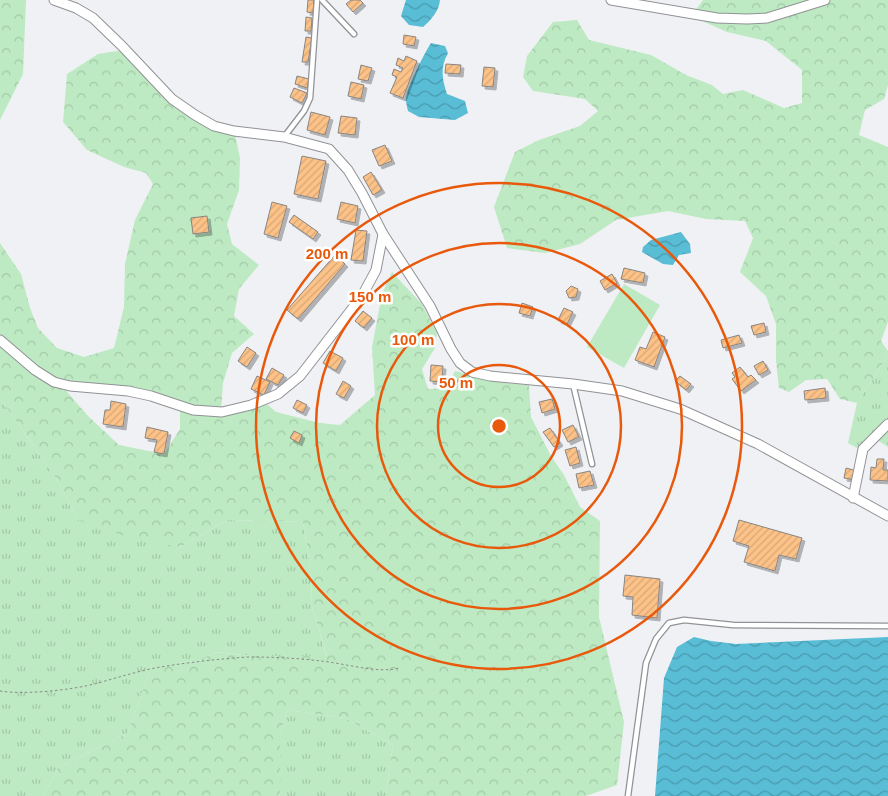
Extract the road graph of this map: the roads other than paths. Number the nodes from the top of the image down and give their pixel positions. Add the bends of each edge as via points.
1 (54, 0) edge
2 (317, 0) edge
3 (322, 0) edge
4 (611, 0) edge
5 (825, 0) edge
6 (666, 4) edge
7 (354, 34) dead end
8 (284, 137) junction
9 (384, 234) junction
10 (0, 340) edge
11 (573, 384) junction
12 (888, 424) edge
13 (592, 464) dead end
14 (853, 498) junction
15 (888, 516) edge
16 (888, 626) edge
17 (628, 796) edge

1 - 8 street via 93,18 172,99 195,116 214,126 234,131
2 - 8 lane via 310,98
3 - 7 lane
4 - 6 street
5 - 6 street via 766,18 747,19 717,18
8 - 9 street via 329,149 348,170
9 - 10 street via 376,270 362,296 300,376 278,394 251,405 222,412 193,410 128,391 54,382
9 - 11 street via 430,306 460,363 472,372 490,376
11 - 13 lane
11 - 14 street via 622,392 680,409 758,444
12 - 14 street via 863,449
14 - 15 street
16 - 17 lane via 733,625 684,620 669,623 656,639 646,663

